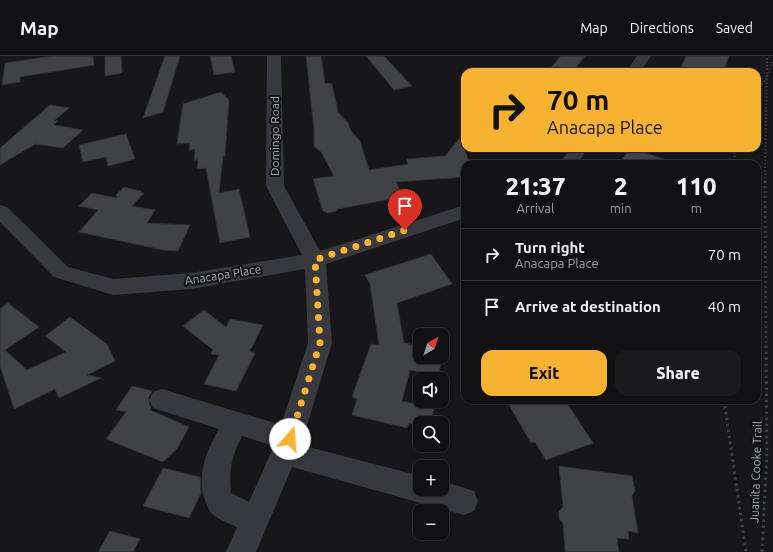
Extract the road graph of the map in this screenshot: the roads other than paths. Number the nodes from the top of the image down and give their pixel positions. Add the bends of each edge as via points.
1 (274, 56) edge
2 (644, 56) edge
3 (636, 68) edge
4 (0, 211) edge
5 (461, 212) edge
6 (315, 260) junction
7 (162, 400) dead end
8 (236, 422) junction
9 (287, 446) junction
10 (413, 487) edge
11 (446, 496) edge
12 (464, 501) dead end
13 (256, 518) junction
14 (241, 552) edge

1 - 6 street, Domingo Road via 275,186
2 - 3 street
4 - 6 street, Anacapa Place via 61,272 113,287 191,281
5 - 6 street, Anacapa Place
6 - 9 street, Domingo Road via 320,343
7 - 8 street
8 - 9 street
8 - 13 street via 219,454 215,476 217,494 221,503
9 - 10 street
9 - 13 street, Domingo Road
11 - 12 street
13 - 14 street, Domingo Road

